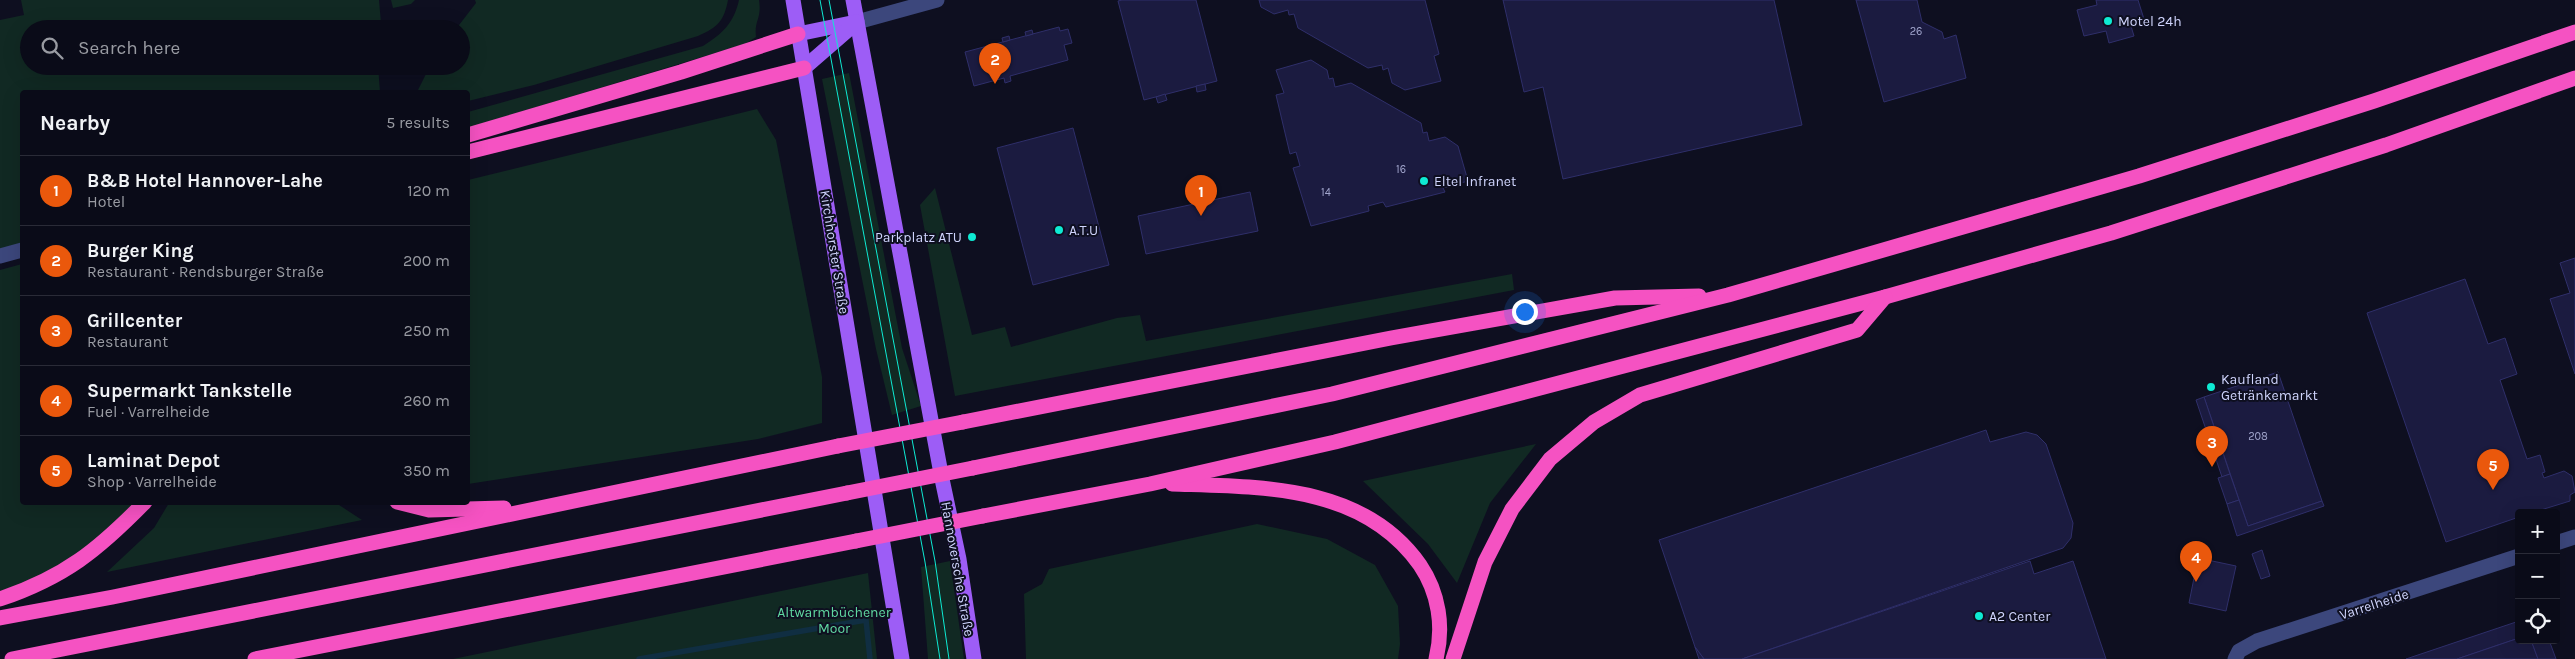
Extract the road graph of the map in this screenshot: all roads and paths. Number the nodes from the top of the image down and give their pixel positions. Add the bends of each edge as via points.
1 (792, 0) edge
2 (853, 0) edge
3 (937, 0) edge
4 (857, 22) junction
5 (2575, 32) edge
6 (798, 34) junction
7 (804, 68) junction
8 (2575, 78) edge
9 (470, 134) edge
10 (470, 152) edge
11 (20, 251) edge
12 (0, 256) edge
13 (1728, 295) junction
14 (1885, 297) junction
15 (1150, 484) junction
16 (563, 504) junction
17 (143, 505) edge
18 (409, 505) edge
19 (2575, 537) edge
20 (2560, 542) edge
21 (2515, 557) edge
22 (0, 599) edge
23 (0, 618) edge
24 (12, 659) edge
25 (255, 659) edge
26 (902, 659) edge
27 (974, 659) edge
28 (1436, 659) edge
29 (1453, 659) edge
30 (2235, 659) edge

1 - 6 main road, Kirchhorster Straße
2 - 4 main road
3 - 4 street
4 - 6 main road
4 - 7 main road
4 - 27 main road, Hannoversche Straße via 959,558
5 - 13 highway via 2139,176
6 - 7 main road, Kirchhorster Straße
6 - 9 highway
7 - 10 highway
7 - 26 main road, Kirchhorster Straße
8 - 14 highway via 2386,145 2130,227
11 - 12 street
13 - 16 highway, bridge via 1615,298 1391,338 838,446
13 - 24 highway, bridge via 1332,394
14 - 15 highway via 1335,442
14 - 29 highway via 1857,330 1640,396 1587,428 1550,460 1512,509 1485,562
15 - 25 highway, bridge
15 - 28 highway via 1298,492 1342,504 1377,523 1407,547 1431,581 1439,613
16 - 18 highway via 455,511
16 - 23 highway
17 - 22 highway via 108,540 65,572
19 - 20 street
21 - 30 street, Varrelheide via 2257,641 2239,652

